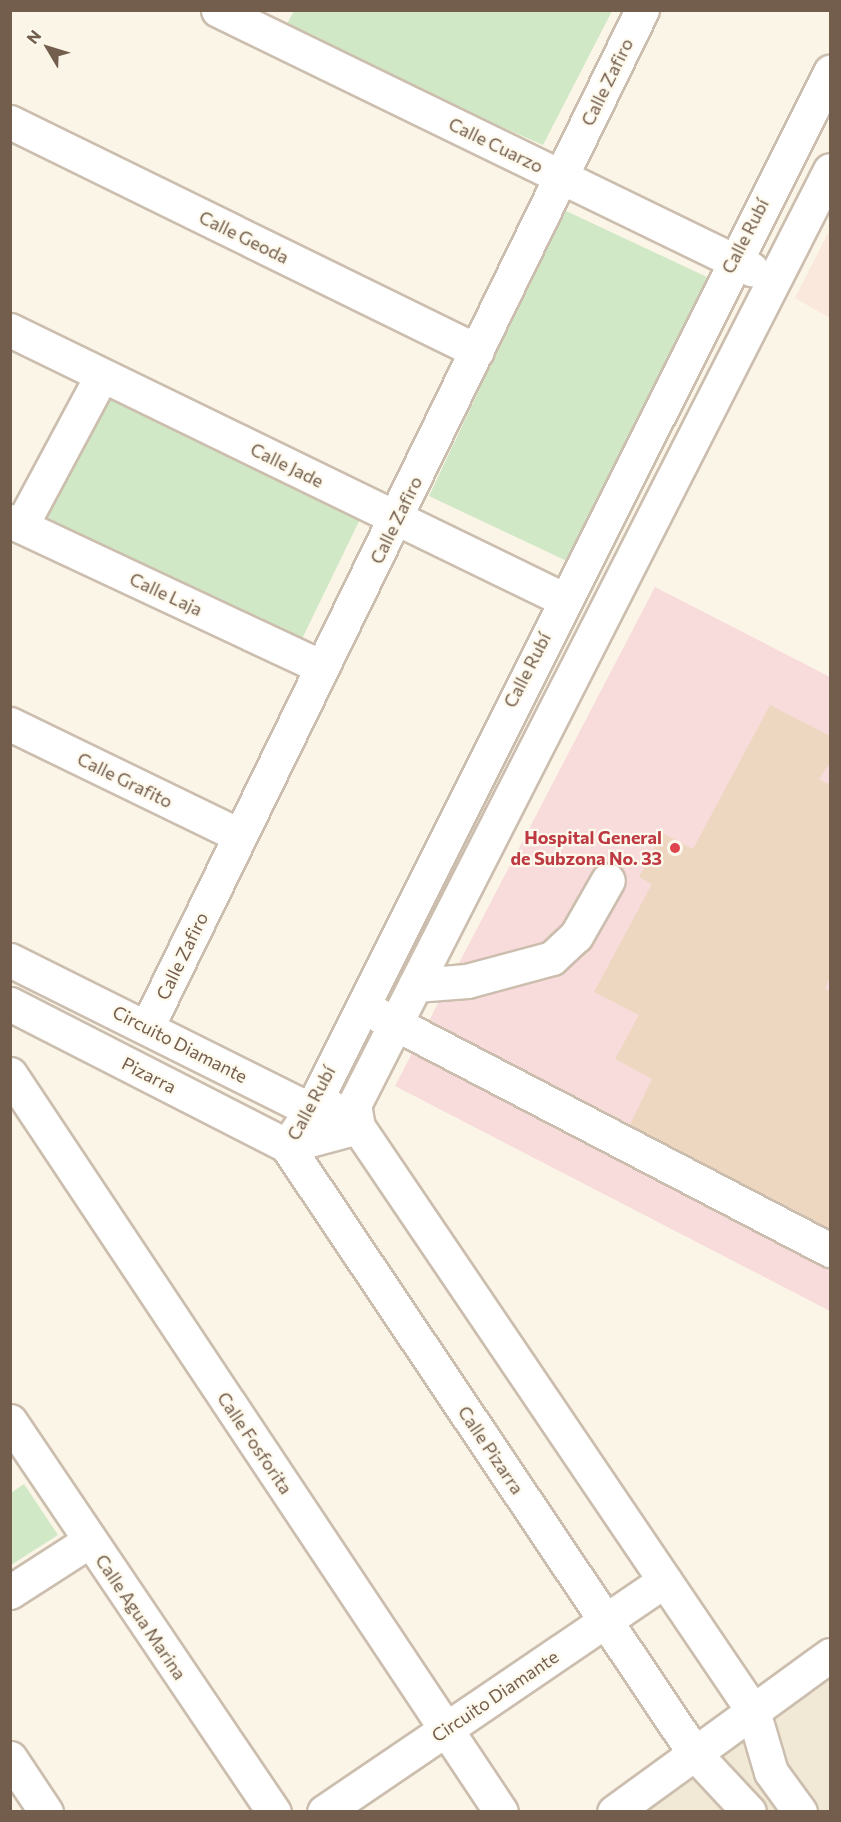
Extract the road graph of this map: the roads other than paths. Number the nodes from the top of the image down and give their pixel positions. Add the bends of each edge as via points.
1 (218, 10) edge
2 (642, 10) edge
3 (252, 18) edge
4 (831, 72) edge
5 (10, 122) edge
6 (831, 170) edge
7 (562, 177) junction
8 (733, 260) junction
9 (774, 280) junction
10 (10, 330) edge
11 (477, 351) junction
12 (102, 375) junction
13 (397, 519) junction
14 (16, 524) edge
15 (563, 599) junction
16 (322, 667) junction
17 (10, 724) edge
18 (239, 835) junction
19 (608, 880) dead end
20 (10, 960) edge
21 (416, 986) junction
22 (10, 1004) edge
23 (359, 1005) junction
24 (396, 1024) junction
25 (147, 1027) junction
26 (10, 1074) edge
27 (311, 1110) junction
28 (356, 1116) junction
29 (287, 1146) junction
30 (831, 1250) edge
31 (10, 1421) edge
32 (20, 1457) edge
33 (89, 1540) junction
34 (665, 1580) junction
35 (10, 1592) edge
36 (606, 1621) junction
37 (831, 1655) edge
38 (753, 1711) junction
39 (445, 1730) junction
40 (695, 1755) junction
41 (10, 1758) edge
42 (771, 1772) junction
43 (744, 1804) edge
44 (46, 1812) edge
45 (274, 1812) edge
46 (324, 1812) edge
47 (501, 1812) edge
48 (614, 1812) edge
49 (800, 1812) edge

1 - 3 street, Calle Cuarzo
2 - 7 street, Calle Zafiro
3 - 7 street, Calle Cuarzo
4 - 8 street, Calle Rubí
5 - 11 street, Calle Geoda
6 - 9 street
7 - 8 street, Calle Cuarzo
7 - 11 street, Calle Zafiro
8 - 9 street, Calle Cuarzo
8 - 15 street, Calle Rubí
9 - 21 street
10 - 12 street, Calle Jade
11 - 13 street, Calle Zafiro
12 - 13 street, Calle Jade
12 - 14 street
13 - 15 street, Calle Jade
13 - 16 street, Calle Zafiro
14 - 16 street, Calle Laja
15 - 23 street, Calle Rubí
16 - 18 street, Calle Zafiro
17 - 18 street, Calle Grafito
18 - 25 street, Calle Zafiro
19 - 21 street via 576,936 552,958 467,981
20 - 25 street, Circuito Diamante
21 - 24 street
22 - 29 street, Pizarra
23 - 24 street
23 - 27 street, Calle Rubí
24 - 28 street
24 - 30 street
25 - 27 street, Circuito Diamante
26 - 39 street, Calle Fosforita
27 - 28 street
27 - 29 street, Calle Rubí
28 - 29 street, Calle Rubí
28 - 34 street
29 - 36 street, Calle Pizarra
31 - 32 street, Calle Agua Marina
32 - 33 street, Calle Agua Marina
33 - 35 street
33 - 45 street, Calle Agua Marina
34 - 36 street, Circuito Diamante
34 - 38 street
36 - 39 street, Circuito Diamante
36 - 40 street, Calle Pizarra
37 - 38 street
38 - 40 street
38 - 42 street
39 - 46 street, Circuito Diamante
39 - 47 street, Calle Fosforita
40 - 43 street, Calle Pizarra
40 - 48 street
41 - 44 street
42 - 43 street
42 - 49 street

